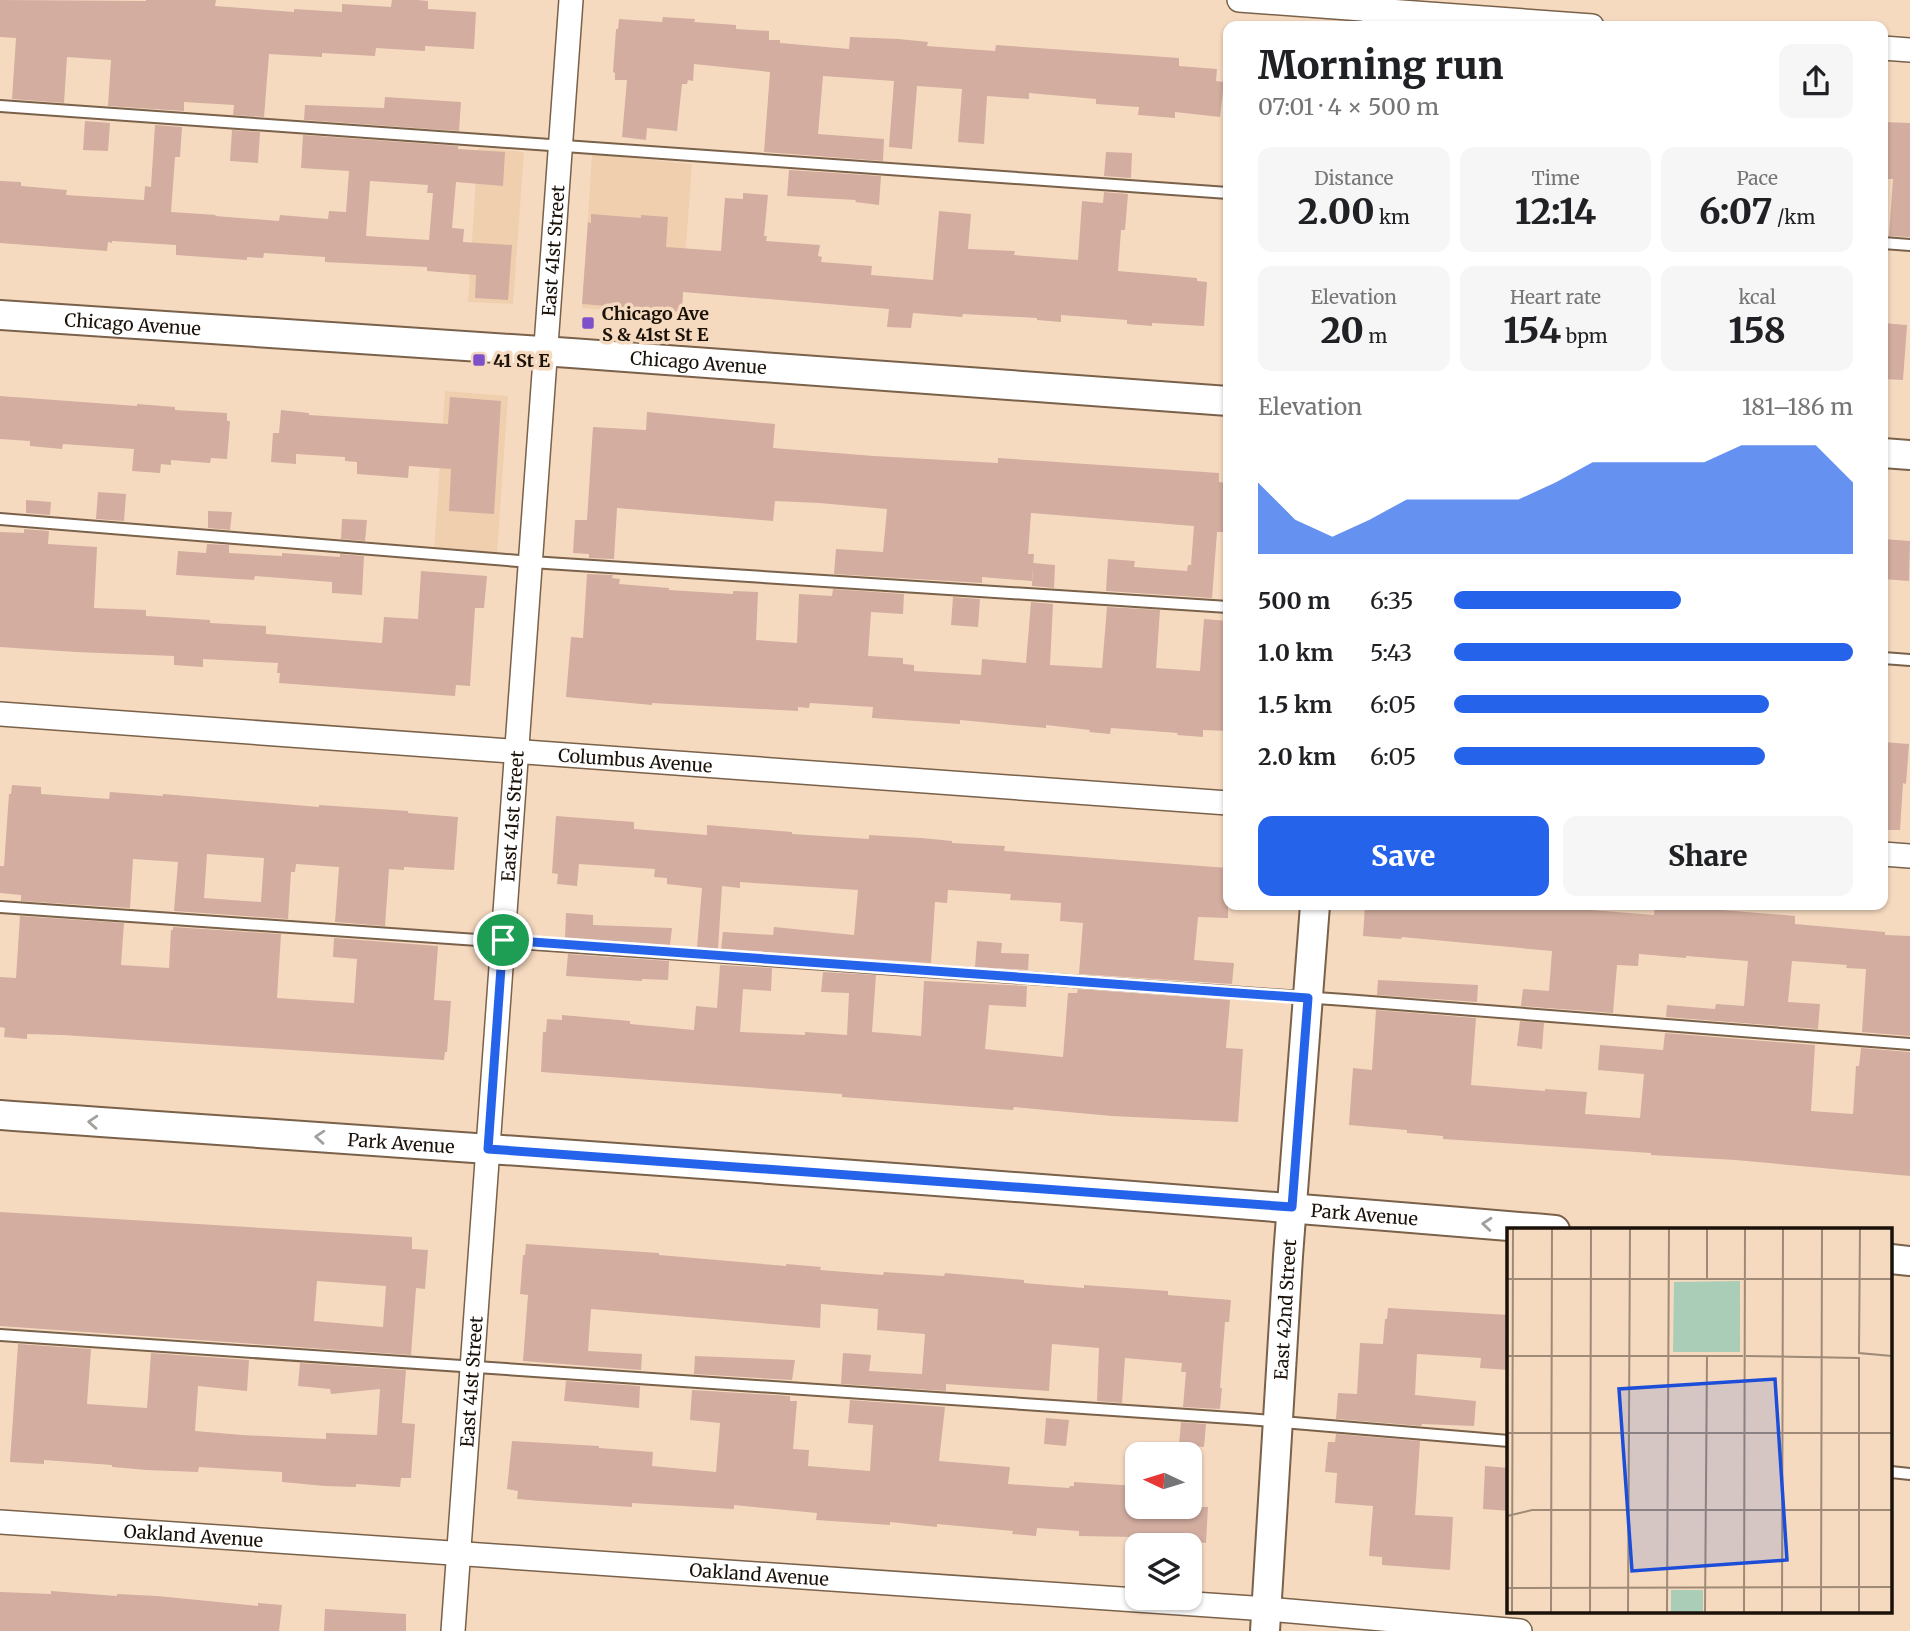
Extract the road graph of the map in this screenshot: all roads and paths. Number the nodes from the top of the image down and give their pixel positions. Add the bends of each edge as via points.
1 (571, 0) edge
2 (1239, 0) edge
3 (1377, 12) edge
4 (1515, 21) edge
5 (1888, 48) edge
6 (1910, 50) edge
7 (0, 106) edge
8 (561, 146) junction
9 (1223, 193) edge
10 (1888, 243) edge
11 (1910, 245) edge
12 (0, 315) edge
13 (546, 351) junction
14 (1223, 401) edge
15 (1888, 453) edge
16 (1910, 455) edge
17 (0, 519) edge
18 (531, 562) junction
19 (1223, 607) edge
20 (1888, 658) edge
21 (1910, 660) edge
22 (0, 715) edge
23 (518, 752) junction
24 (1223, 803) edge
25 (1888, 854) edge
26 (1910, 856) edge
27 (0, 907) edge
28 (1315, 910) edge
29 (503, 940) junction
30 (1308, 998) junction
31 (1910, 1045) edge
32 (0, 1115) edge
33 (488, 1149) junction
34 (1292, 1207) junction
35 (1532, 1228) edge
36 (1892, 1259) edge
37 (1910, 1261) edge
38 (0, 1335) edge
39 (473, 1366) junction
40 (1279, 1423) junction
41 (1507, 1441) edge
42 (1892, 1472) edge
43 (1910, 1474) edge
44 (0, 1522) edge
45 (459, 1554) junction
46 (1266, 1620) edge
47 (453, 1631) edge
48 (1520, 1631) edge

1 - 8 street, East 41st Street
2 - 3 street
3 - 4 street
5 - 6 street
7 - 8 lane
8 - 9 lane
8 - 13 street, East 41st Street
10 - 11 lane
12 - 13 street, Chicago Avenue
13 - 14 street, Chicago Avenue
13 - 18 street, East 41st Street
15 - 16 street
17 - 18 lane
18 - 19 lane
18 - 23 street, East 41st Street
20 - 21 lane
22 - 23 street, Columbus Avenue
23 - 24 street, Columbus Avenue
23 - 29 street, East 41st Street
25 - 26 street
27 - 29 lane
28 - 30 street, East 42nd Street
29 - 30 lane
29 - 33 street, East 41st Street
30 - 31 lane
30 - 34 street, East 42nd Street
33 -> 32 street, Park Avenue
33 - 34 street, Park Avenue
33 - 39 street, East 41st Street
35 -> 34 street, Park Avenue
34 - 40 street, East 42nd Street
36 - 37 street
38 - 39 lane
39 - 40 lane
39 - 45 street, East 41st Street
40 - 41 lane
40 - 46 street, East 42nd Street
42 - 43 lane
44 - 45 street, Oakland Avenue
45 - 46 street, Oakland Avenue
45 - 47 street, East 41st Street
46 - 48 street, Oakland Avenue

